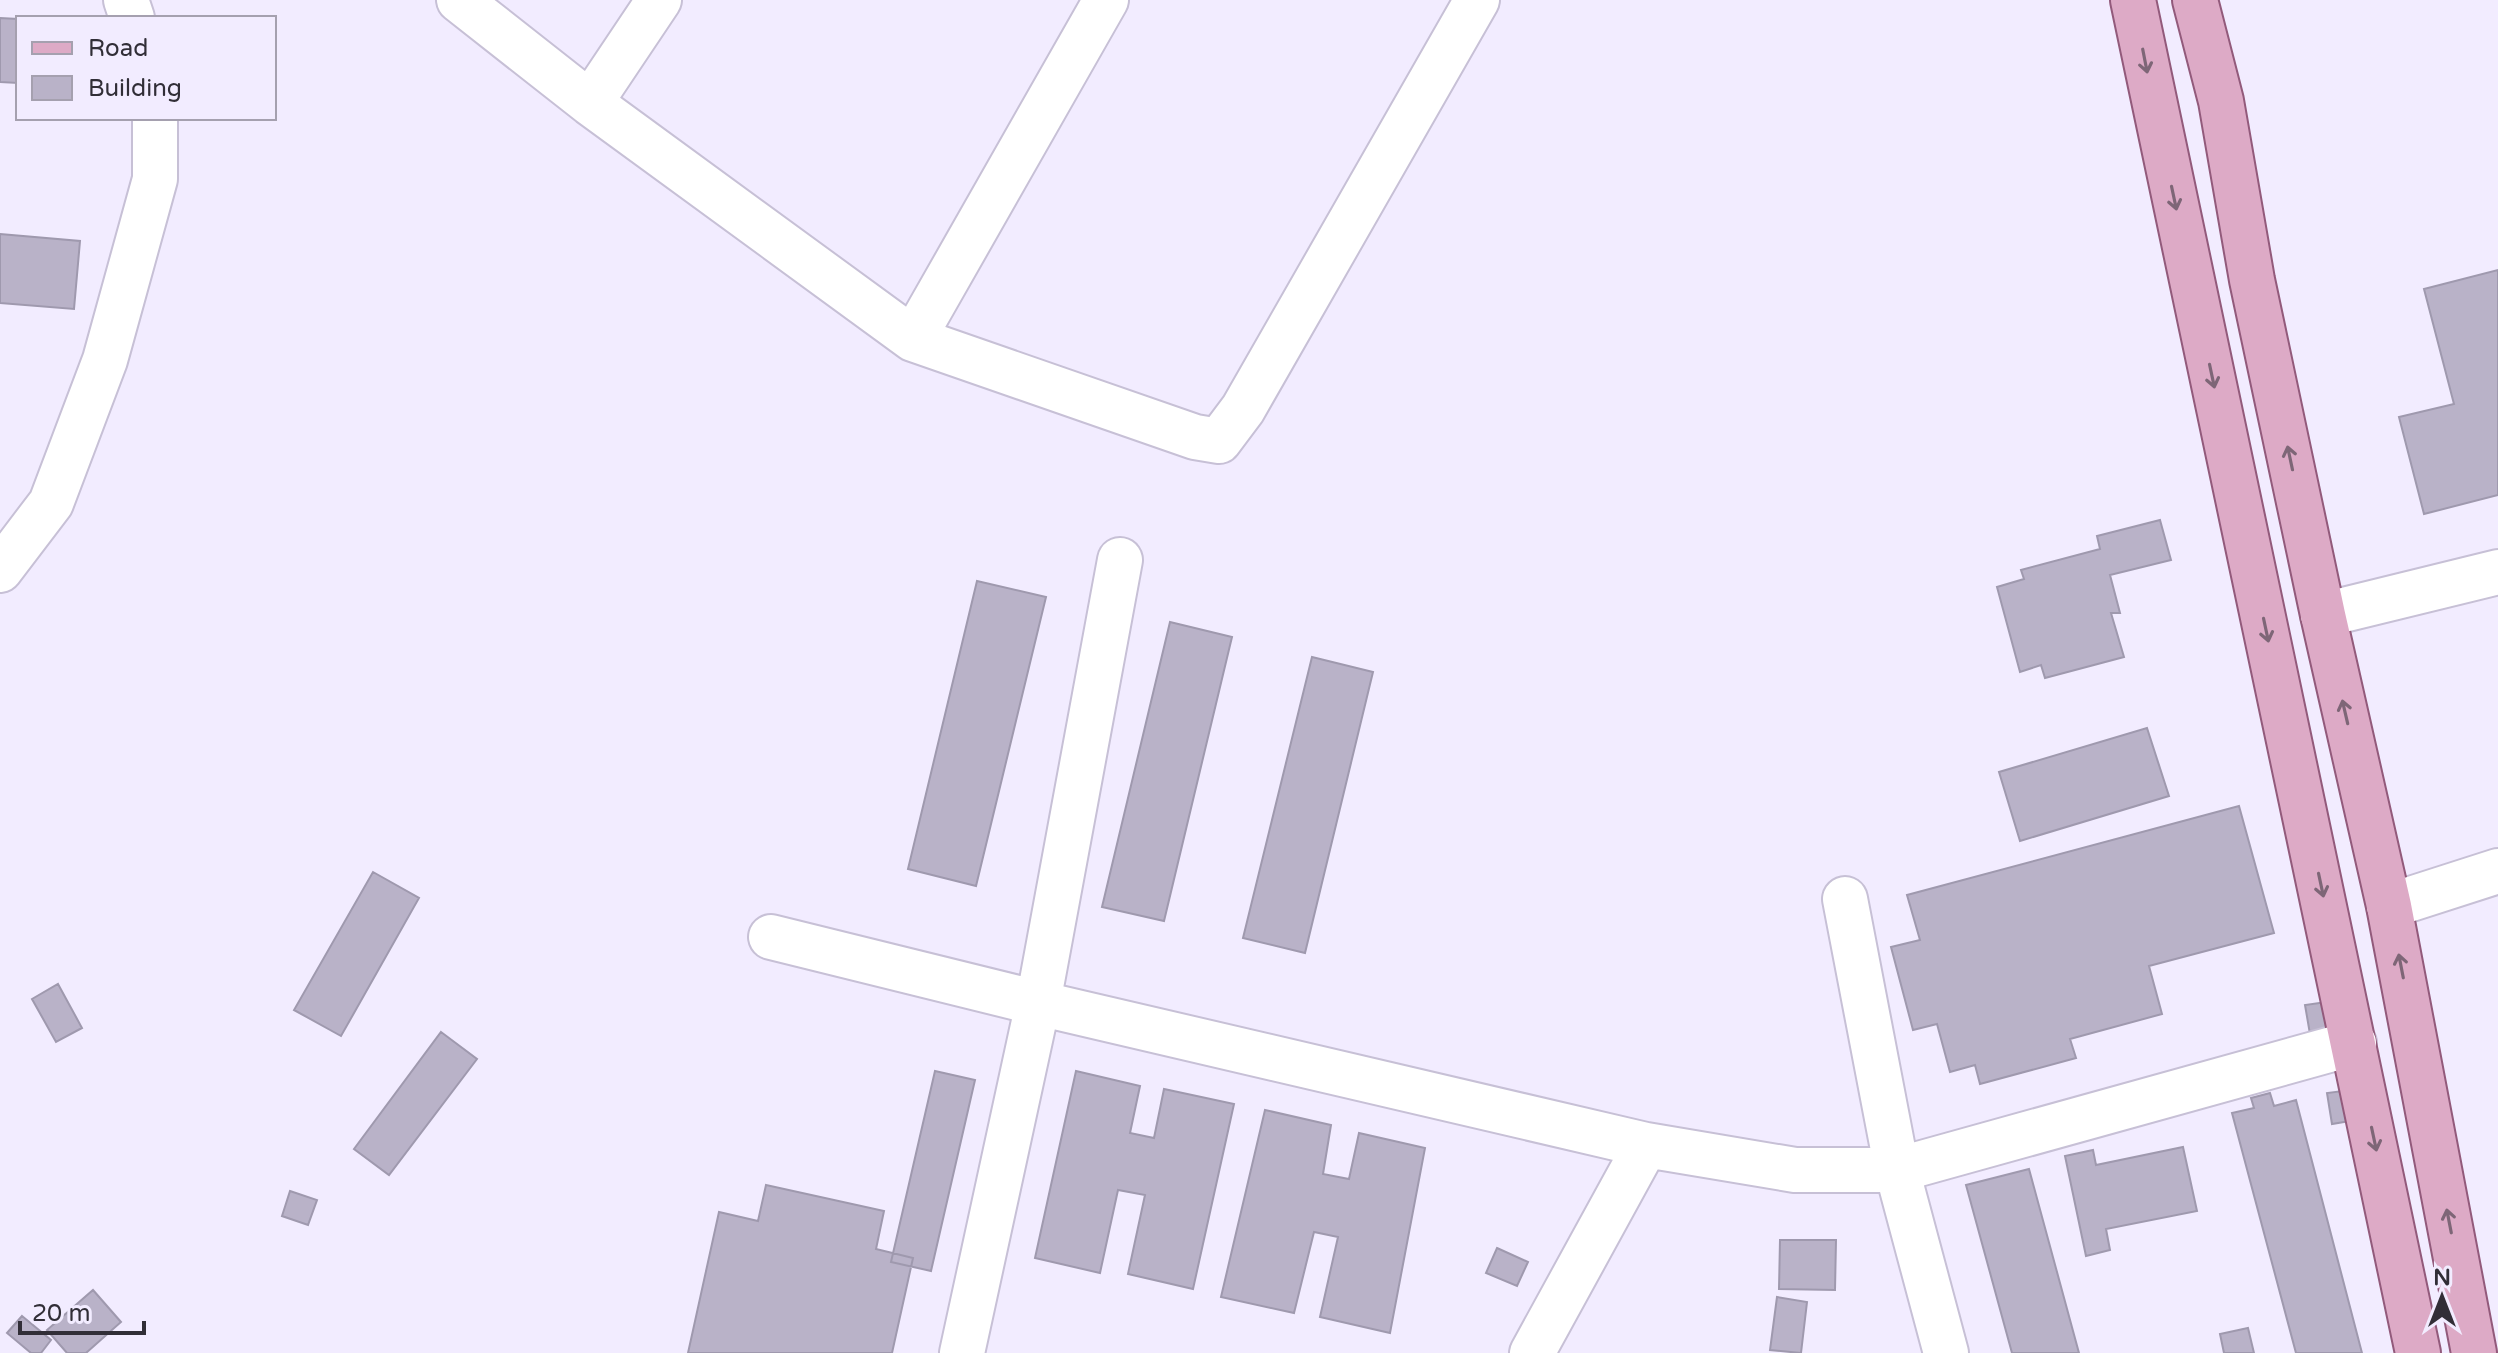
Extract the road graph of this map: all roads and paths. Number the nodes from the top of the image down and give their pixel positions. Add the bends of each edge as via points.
1 (459, 0) edge
2 (659, 0) edge
3 (1106, 0) edge
4 (1477, 0) edge
5 (2133, 0) edge
6 (2195, 0) edge
7 (590, 103) junction
8 (155, 120) edge
9 (913, 339) junction
10 (1120, 560) dead end
11 (0, 570) edge
12 (2498, 572) edge
13 (2323, 615) junction
14 (2498, 871) edge
15 (1845, 899) dead end
16 (2389, 906) junction
17 (771, 937) dead end
18 (1038, 1003) junction
19 (2354, 1043) junction
20 (1646, 1145) junction
21 (1897, 1170) junction
22 (962, 1353) edge
23 (1532, 1353) edge
24 (1946, 1353) edge
25 (2418, 1353) edge
26 (2474, 1353) edge

1 - 7 street
2 - 7 street
3 - 9 street
4 - 9 street via 1243,409 1219,441
5 -> 19 main road
13 -> 6 main road via 2252,280 2221,101
7 - 9 street
8 - 11 street via 155,179 105,360 51,503
10 - 18 street
12 - 13 street
16 -> 13 main road
14 - 16 street
15 - 21 street
26 -> 16 main road
17 - 18 street
18 - 20 street
18 - 22 street
19 - 21 street
19 -> 25 main road
20 - 21 street via 1795,1170
20 - 23 street
21 - 24 street

